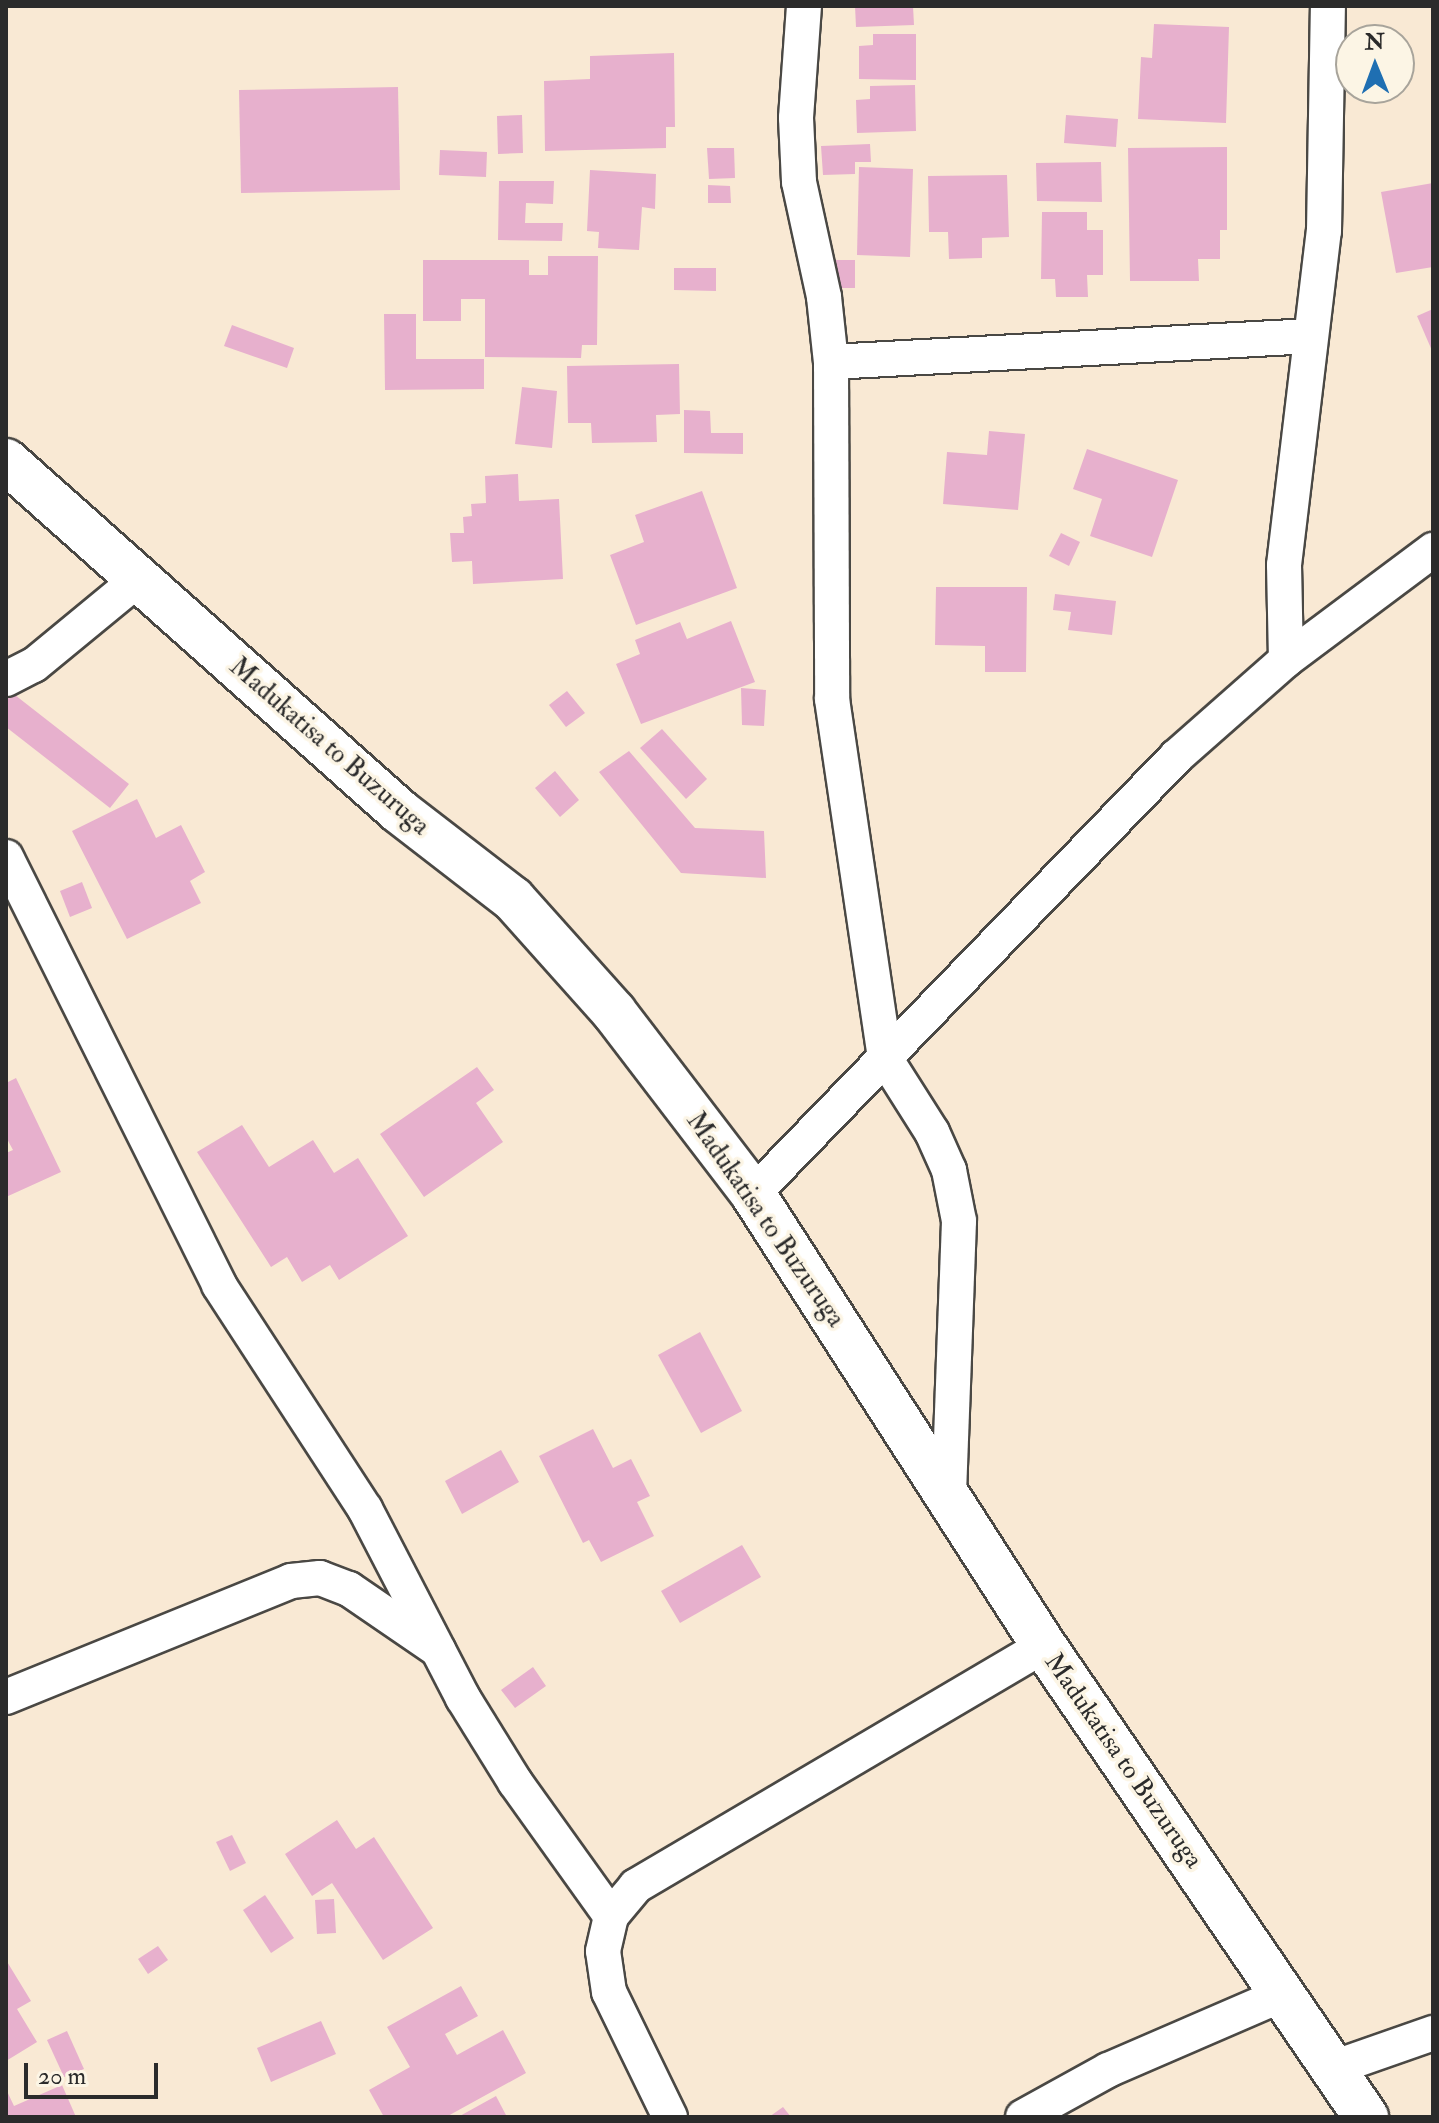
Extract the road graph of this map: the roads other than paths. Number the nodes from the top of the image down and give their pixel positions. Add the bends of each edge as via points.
1 (804, 6) edge
2 (1328, 6) edge
3 (1309, 336) junction
4 (831, 362) junction
5 (6, 461) edge
6 (1433, 550) edge
7 (136, 581) junction
8 (1286, 660) junction
9 (6, 679) edge
10 (6, 857) edge
11 (885, 1058) junction
12 (753, 1194) junction
13 (949, 1498) junction
14 (1044, 1646) junction
15 (441, 1652) junction
16 (6, 1697) edge
17 (611, 1916) junction
18 (1284, 1994) junction
19 (1433, 2033) edge
20 (1336, 2067) junction
21 (670, 2117) edge
22 (1023, 2117) edge
23 (1366, 2117) edge

1 - 4 street via 796,118 799,182 824,297
2 - 3 street via 1324,231
3 - 4 street
3 - 8 street via 1284,565
4 - 11 street via 832,699
5 - 7 main road, Madukatisa to Buzuruga
6 - 8 street
7 - 9 street via 34,665
7 - 12 main road, Madukatisa to Buzuruga via 399,811 513,899 614,1012
8 - 11 street via 1176,757
10 - 15 street via 219,1285 365,1509
11 - 12 street
11 - 13 street via 932,1132 949,1170 959,1221
12 - 13 main road, Madukatisa to Buzuruga
13 - 14 main road, Madukatisa to Buzuruga
14 - 17 street via 636,1886
14 - 18 main road, Madukatisa to Buzuruga
15 - 16 street via 349,1589 320,1578 291,1581
15 - 17 street via 515,1782
17 - 21 street via 603,1951 609,1992
18 - 20 main road, Madukatisa to Buzuruga
18 - 22 street via 1108,2070
19 - 20 street
20 - 23 main road, Madukatisa to Buzuruga

